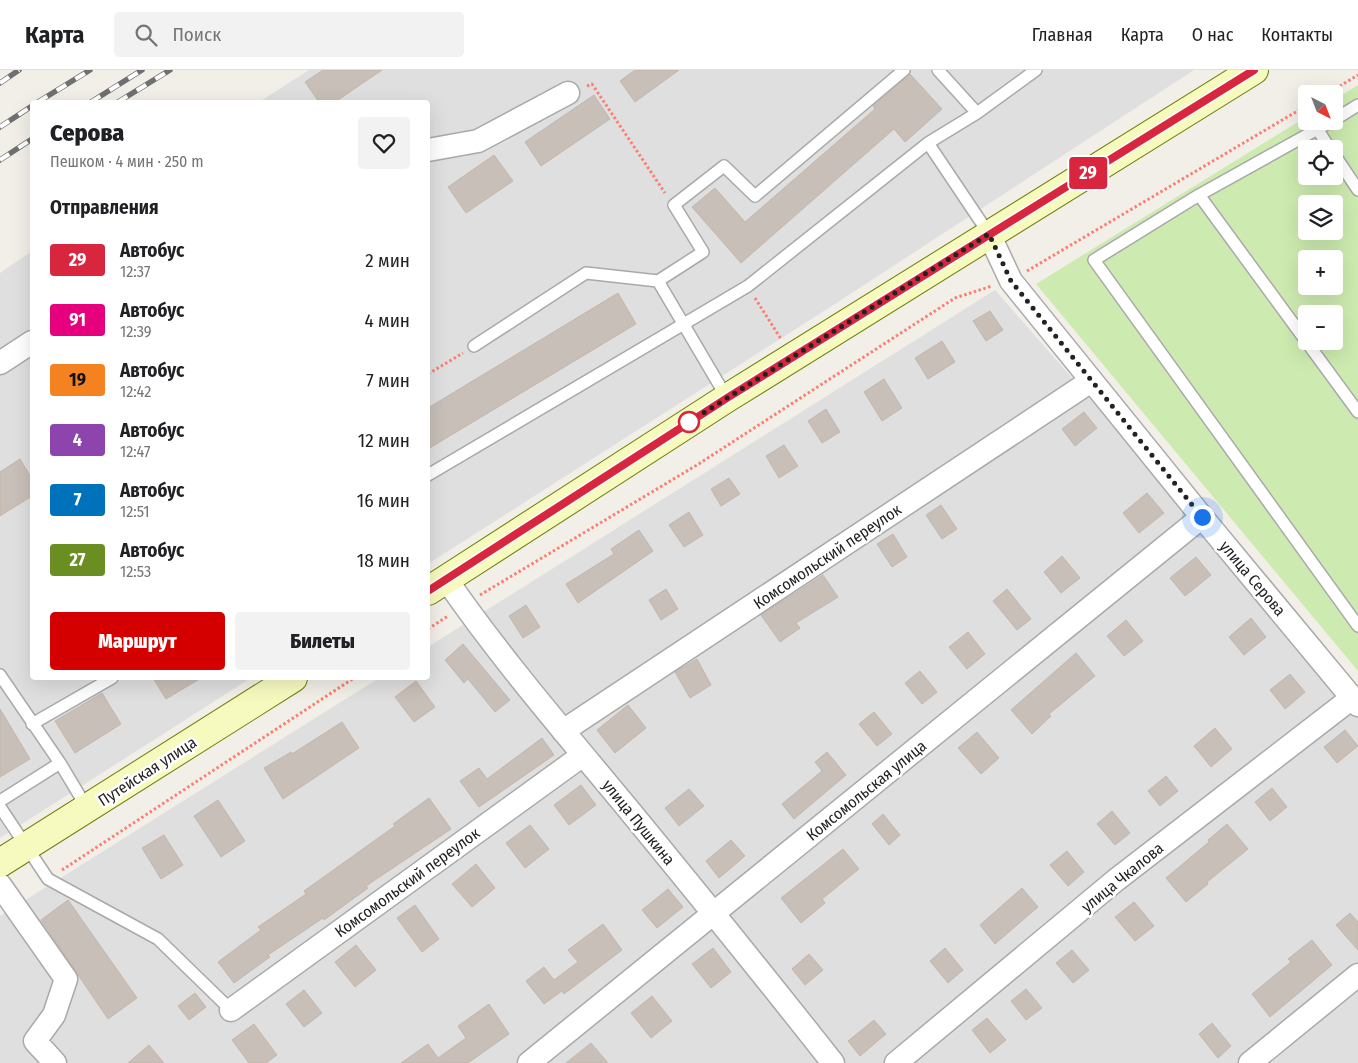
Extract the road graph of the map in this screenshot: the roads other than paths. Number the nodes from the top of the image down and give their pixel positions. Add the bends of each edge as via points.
1 (904, 70) edge
2 (938, 70) edge
3 (1036, 70) edge
4 (1254, 70) edge
5 (568, 93) road end
6 (1358, 105) edge
7 (977, 113) junction
8 (1343, 115) edge
9 (1318, 130) joint
10 (1324, 140) edge
11 (928, 143) junction
12 (430, 150) edge
13 (1343, 168) edge
14 (1358, 190) edge
15 (1199, 195) junction
16 (989, 234) junction
17 (658, 281) junction
18 (684, 323) junction
19 (30, 343) edge
20 (474, 346) road end
21 (0, 363) edge
22 (1091, 381) junction
23 (727, 398) junction
24 (1358, 412) edge
25 (430, 475) edge
26 (1202, 517) junction
27 (437, 585) edge
28 (1358, 626) edge
29 (0, 675) edge
30 (109, 680) edge
31 (290, 680) edge
32 (1355, 701) edge
33 (32, 724) junction
34 (563, 731) junction
35 (583, 755) junction
36 (60, 763) junction
37 (0, 801) edge
38 (0, 807) edge
39 (88, 809) junction
40 (26, 848) junction
41 (0, 863) edge
42 (0, 885) edge
43 (714, 913) junction
44 (1358, 975) edge
45 (231, 1010) joint
46 (533, 1062) edge
47 (55, 1063) edge
48 (834, 1063) edge
49 (896, 1063) edge
50 (1250, 1063) edge

1 - 17 lane via 754,196 724,166 674,205 703,252
2 - 7 lane
3 - 7 lane
4 - 16 main road
5 - 12 street via 478,141
6 - 8 lane
7 - 11 lane
9 - 10 lane
9 - 15 lane
11 - 16 lane
11 - 18 lane via 748,286
13 - 14 lane
15 - 24 lane
15 - 28 lane via 1094,260
16 - 22 street, улица Серова via 1011,281
16 - 23 main road
17 - 18 lane
17 - 20 lane via 586,273
18 - 23 lane
18 - 25 lane
19 - 21 street
22 - 26 street, улица Серова
22 - 34 street, Комсомольский переулок
23 - 27 main road
26 - 32 street, улица Серова
26 - 43 street, Комсомольская улица
27 - 34 street, улица Пушкина via 464,605
29 - 33 lane
30 - 33 lane
31 - 39 main road, Путейская улица
32 - 49 street, улица Чкалова via 1116,880
33 - 36 lane
34 - 35 street, улица Пушкина
35 - 43 street, улица Пушкина
35 - 45 street, Комсомольский переулок
36 - 37 lane
36 - 39 lane
38 - 40 lane
39 - 40 main road, Путейская улица
40 - 41 main road, Путейская улица
40 - 45 lane via 48,879 158,939
42 - 47 street via 66,979 54,1014 35,1041
43 - 46 street, Комсомольская улица
43 - 48 street, улица Пушкина
44 - 50 street

